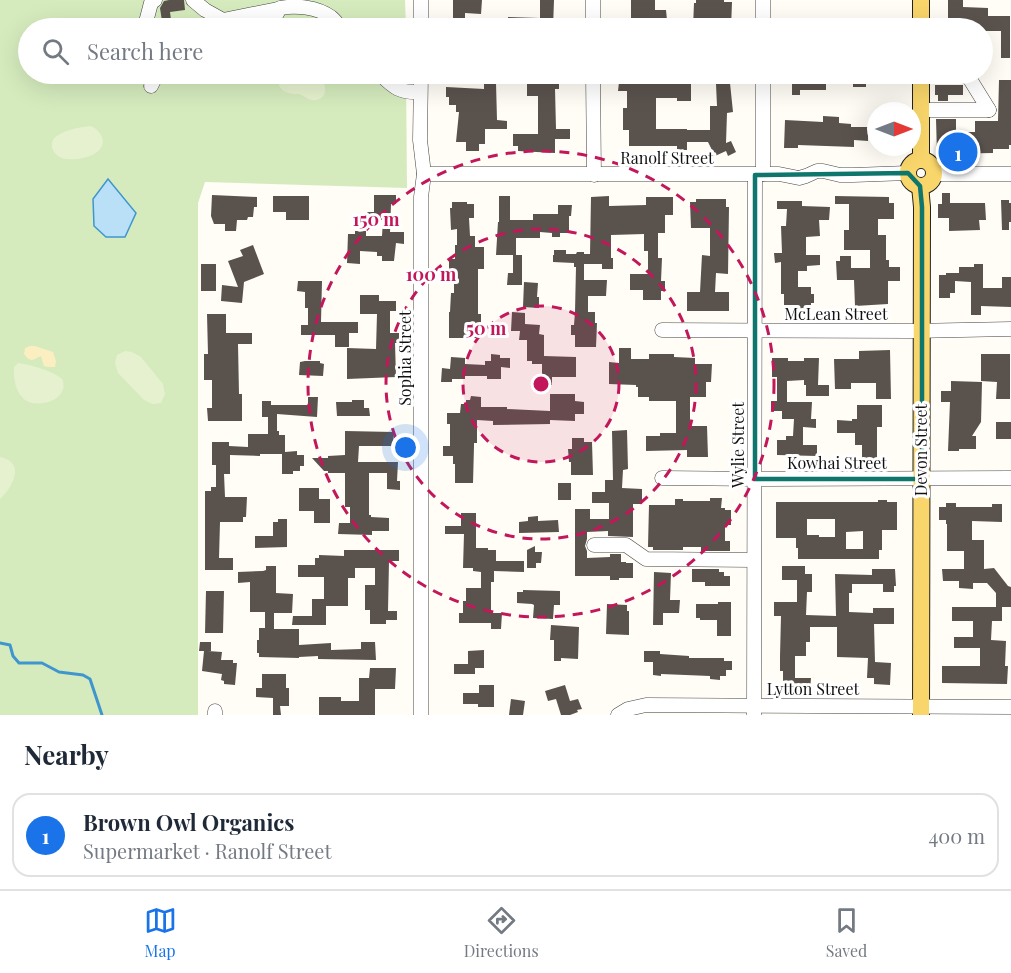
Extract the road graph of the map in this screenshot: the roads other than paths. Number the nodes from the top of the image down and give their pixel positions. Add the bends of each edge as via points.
1 (155, 0) edge
2 (194, 0) edge
3 (261, 0) edge
4 (421, 0) edge
5 (593, 0) edge
6 (763, 0) edge
7 (921, 0) edge
8 (280, 8) junction
9 (147, 18) edge
10 (219, 18) edge
11 (232, 18) edge
12 (272, 18) edge
13 (332, 18) edge
14 (421, 18) edge
15 (593, 18) edge
16 (763, 18) edge
17 (921, 18) edge
18 (391, 84) edge
19 (420, 84) edge
20 (594, 84) edge
21 (763, 84) edge
22 (921, 84) edge
23 (973, 84) edge
24 (420, 92) junction
25 (921, 102) edge
26 (921, 110) edge
27 (921, 156) edge
28 (921, 160) junction
29 (908, 173) junction
30 (424, 174) junction
31 (934, 174) junction
32 (1011, 174) edge
33 (594, 175) junction
34 (759, 175) junction
35 (920, 186) junction
36 (1011, 329) edge
37 (662, 330) dead end
38 (755, 331) junction
39 (921, 331) junction
40 (662, 478) dead end
41 (1011, 478) edge
42 (755, 479) junction
43 (922, 479) junction
44 (594, 545) dead end
45 (753, 560) junction
46 (1011, 707) edge
47 (754, 710) edge
48 (921, 710) edge
49 (421, 715) edge
50 (618, 715) edge

1 - 9 street
2 - 10 street
3 - 8 street
4 - 14 street
5 - 15 street
6 - 16 street
7 - 17 main road
8 - 11 street
8 - 12 street
8 - 13 street via 312,9
18 - 24 street via 397,90
19 - 24 street, Sophia Street
20 - 33 street
21 - 34 street, Wylie Street
22 - 25 main road
23 - 26 street via 989,110
24 - 30 street, Sophia Street
27 - 28 main road
28 - 29 main road via 911,165
28 - 31 main road via 932,166
29 - 34 street, Ranolf Street via 840,175 817,171 799,178
29 - 35 main road via 911,181
30 - 33 street, Ranolf Street
30 - 49 street, Sophia Street
31 - 32 street
31 - 35 main road via 930,183
33 - 34 street, Ranolf Street
34 - 38 street, Wylie Street
35 - 39 main road, Devon Street
36 - 39 street, McLean Street
37 - 38 street, McLean Street
38 - 39 street, McLean Street
38 - 42 street, Wylie Street
39 - 43 main road, Devon Street
40 - 42 street, Kowhai Street
41 - 43 street, Kowhai Street
42 - 43 street, Kowhai Street
42 - 45 street, Wylie Street
43 - 48 main road, Devon Street
44 - 45 street via 626,545 646,559
45 - 47 street, Wylie Street
46 - 48 street, Lytton Street
47 - 48 street, Lytton Street
47 - 50 street, Lytton Street via 646,705

